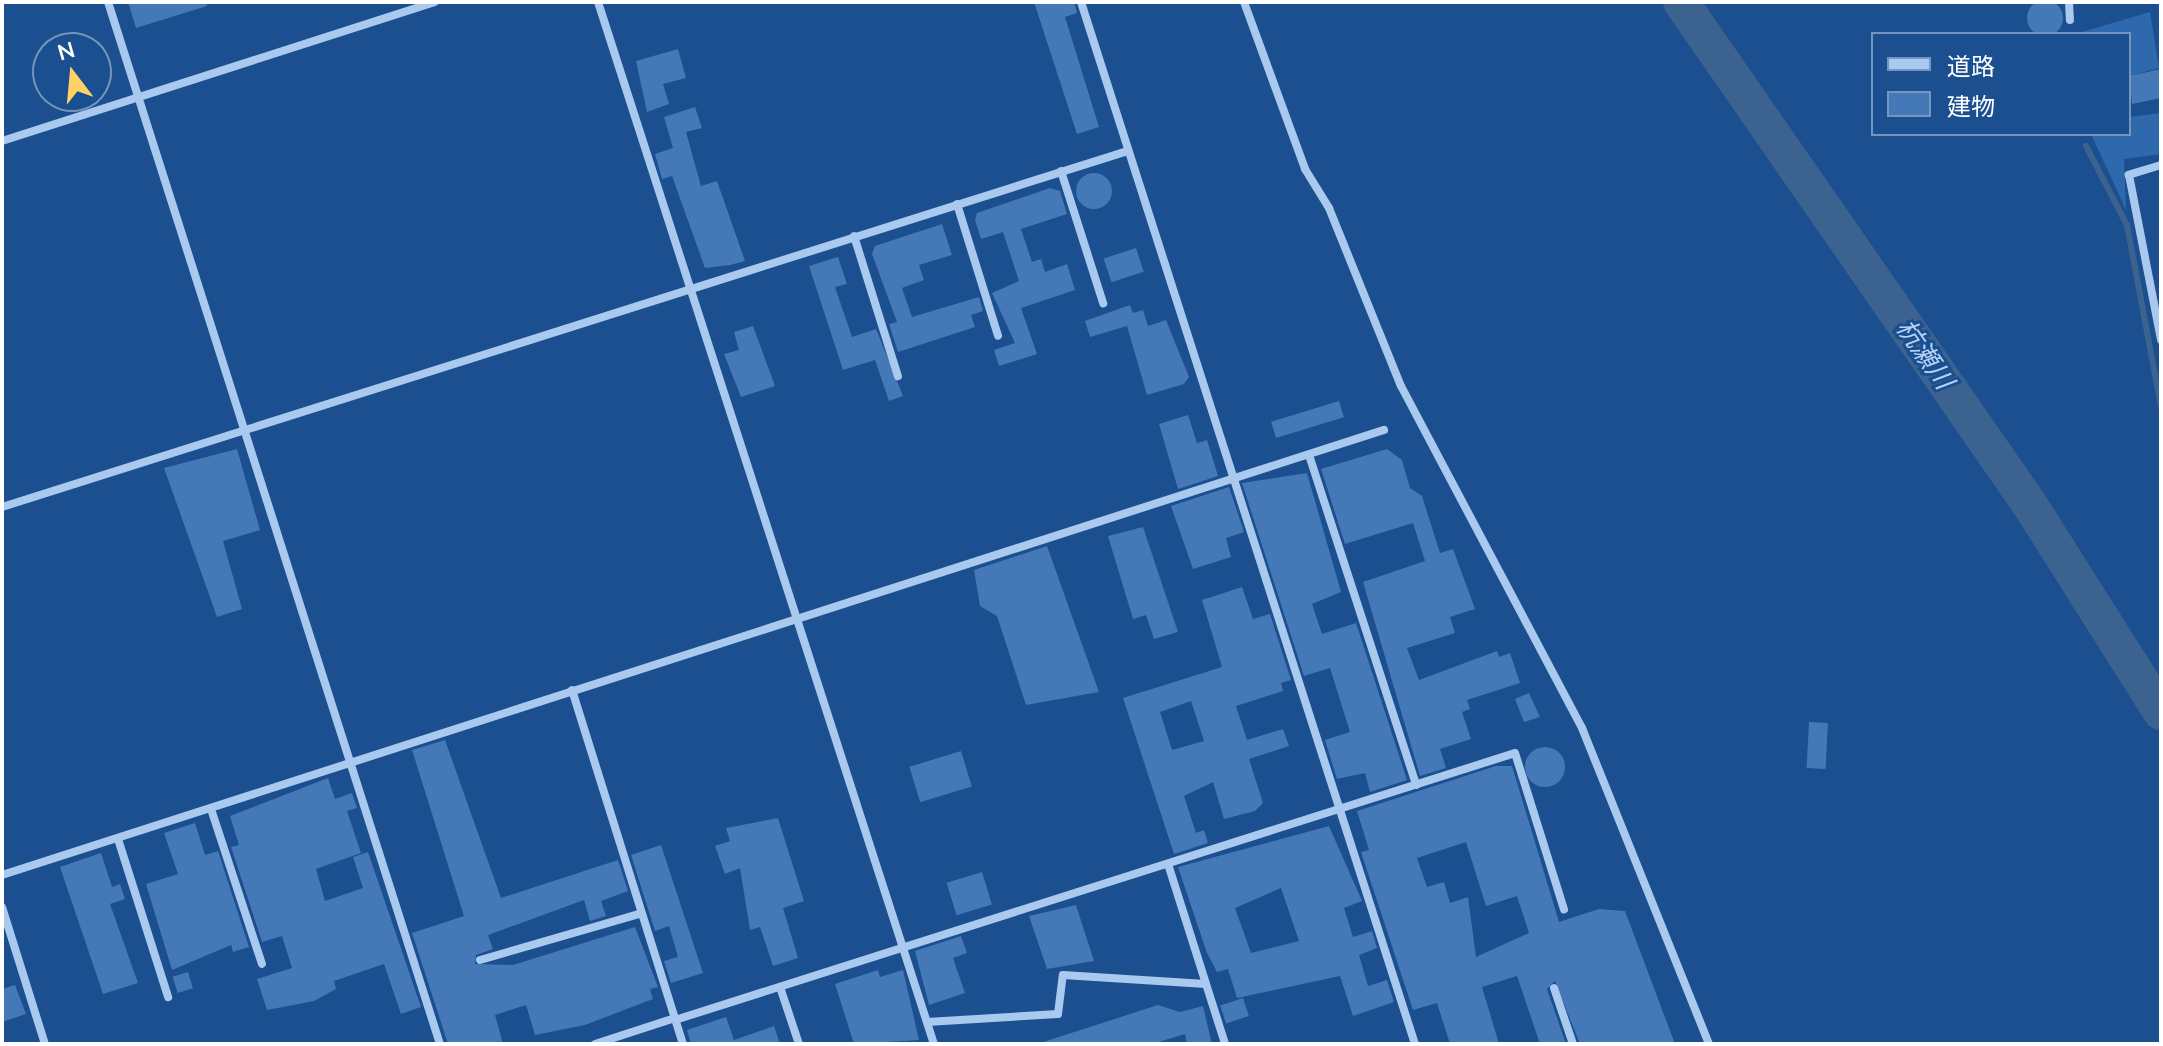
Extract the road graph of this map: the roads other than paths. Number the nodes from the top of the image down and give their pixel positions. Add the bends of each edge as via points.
1 (108, 2) edge
2 (434, 2) edge
3 (598, 2) edge
4 (1081, 2) edge
5 (1244, 2) edge
6 (2069, 2) edge
7 (2070, 20) dead end
8 (138, 96) junction
9 (2, 141) edge
10 (1128, 151) junction
11 (2161, 165) edge
12 (1061, 171) junction
13 (957, 204) junction
14 (854, 236) junction
15 (2161, 273) edge
16 (2150, 274) junction
17 (689, 288) junction
18 (1103, 303) dead end
19 (998, 336) dead end
20 (2161, 340) edge
21 (898, 376) dead end
22 (244, 430) junction
23 (1384, 430) dead end
24 (1309, 455) junction
25 (1233, 479) junction
26 (2, 507) edge
27 (798, 614) junction
28 (572, 690) junction
29 (352, 763) junction
30 (1416, 785) junction
31 (211, 809) junction
32 (1336, 811) junction
33 (118, 839) junction
34 (1168, 864) junction
35 (2, 875) edge
36 (2, 907) edge
37 (1564, 909) dead end
38 (639, 914) junction
39 (903, 948) junction
40 (480, 960) dead end
41 (262, 964) dead end
42 (1206, 984) junction
43 (780, 987) junction
44 (1554, 988) dead end
45 (168, 997) dead end
46 (674, 1019) junction
47 (927, 1022) junction
48 (45, 1044) edge
49 (440, 1044) edge
50 (595, 1044) edge
51 (683, 1044) edge
52 (799, 1044) edge
53 (934, 1044) edge
54 (1225, 1044) edge
55 (1415, 1044) edge
56 (1573, 1044) edge
57 (1709, 1044) edge

1 - 8 street
2 - 8 street
3 - 17 street
4 - 10 street
5 - 57 street via 1305,169 1329,208 1401,386 1582,728
6 - 7 street
8 - 9 street
8 - 22 street
10 - 12 street
10 - 25 street
11 - 16 street via 2129,175
12 - 13 street
12 - 18 street
13 - 14 street
13 - 19 street
14 - 17 street
14 - 21 street
15 - 16 street
16 - 20 street
17 - 22 street
17 - 27 street
22 - 26 street
22 - 29 street
23 - 24 street
24 - 25 street
24 - 30 street
25 - 27 street
25 - 32 street
27 - 28 street
27 - 39 street
28 - 29 street
28 - 38 street
29 - 31 street
29 - 49 street
30 - 32 street
30 - 37 street via 1515,753
31 - 33 street
31 - 41 street
32 - 34 street
32 - 55 street
33 - 35 street
33 - 45 street
34 - 39 street
34 - 42 street
36 - 48 street
38 - 40 street
38 - 46 street
39 - 43 street
39 - 47 street
42 - 47 street via 1063,975 1058,1014
42 - 54 street
43 - 46 street
43 - 52 street
44 - 56 street
46 - 50 street
46 - 51 street
47 - 53 street

